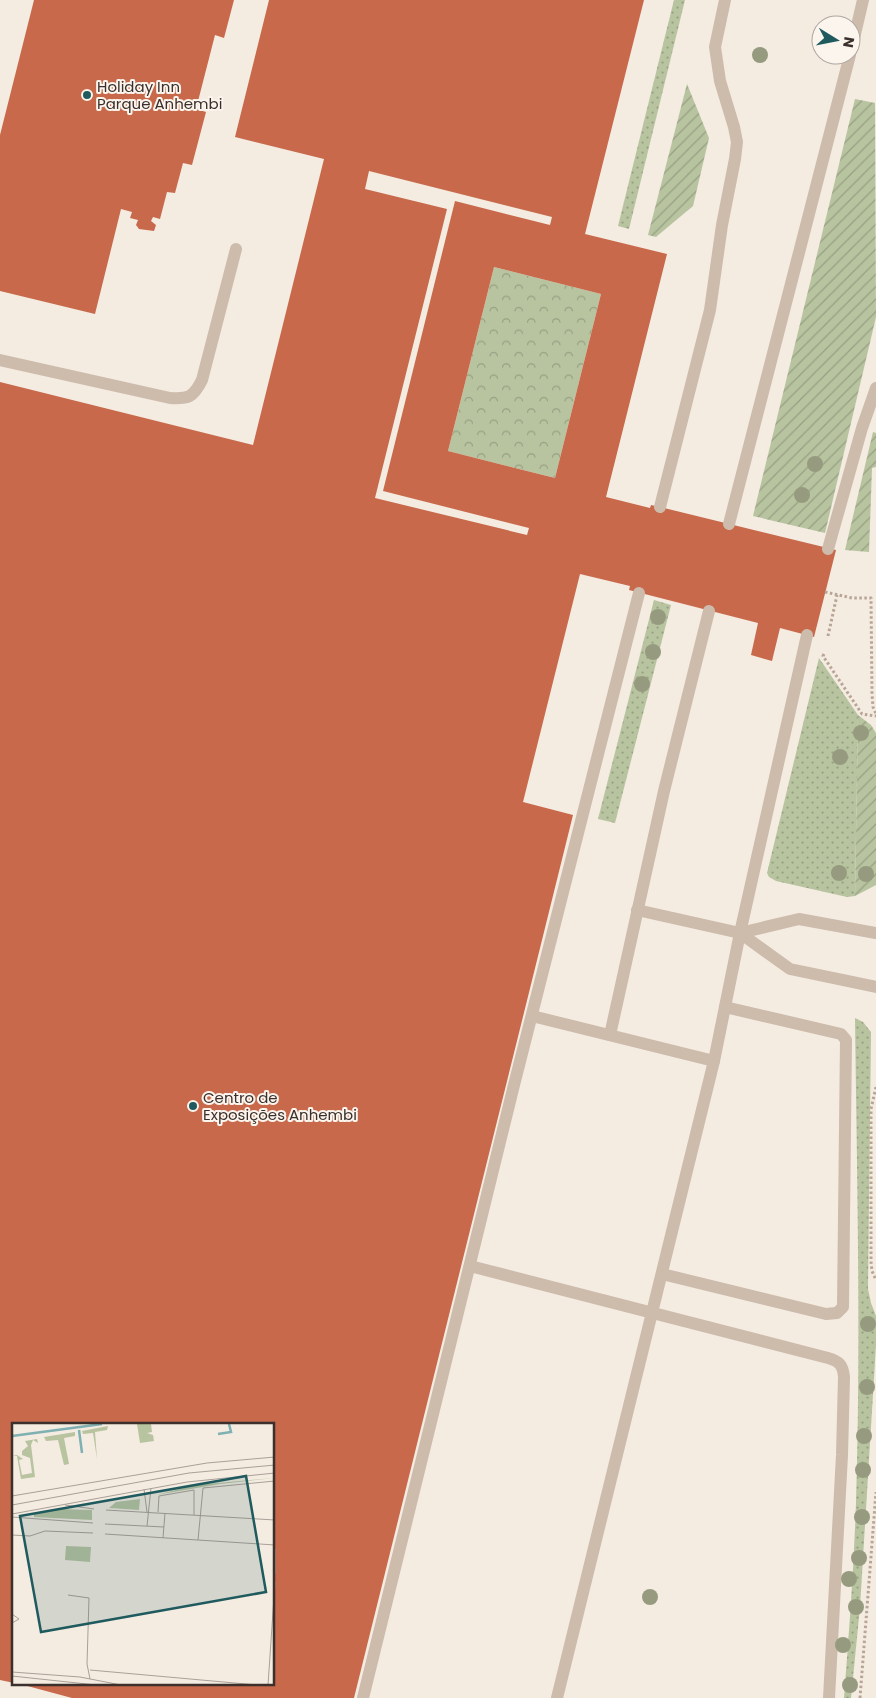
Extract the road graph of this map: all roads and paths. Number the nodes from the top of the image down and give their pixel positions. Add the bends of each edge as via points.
1 (725, 0) edge
2 (863, 0) edge
3 (859, 15) edge
4 (847, 65) edge
5 (236, 249) dead end
6 (0, 360) edge
7 (876, 388) edge
8 (660, 507) dead end
9 (729, 524) dead end
10 (828, 549) dead end
11 (825, 592) dead end
12 (639, 593) dead end
13 (838, 595) junction
14 (709, 611) dead end
15 (807, 635) dead end
16 (827, 638) dead end
17 (825, 647) dead end
18 (876, 715) edge
19 (637, 910) junction
20 (740, 933) junction
21 (876, 933) edge
22 (876, 987) edge
23 (725, 1007) junction
24 (532, 1016) junction
25 (610, 1035) junction
26 (714, 1061) junction
27 (876, 1088) edge
28 (470, 1266) junction
29 (662, 1274) junction
30 (876, 1280) edge
31 (652, 1314) junction
32 (876, 1492) edge
33 (363, 1698) edge
34 (557, 1698) edge
35 (829, 1698) edge
36 (860, 1698) edge

1 - 8 lane via 715,47 720,81 737,142 735,159 710,310
2 - 3 lane
4 - 9 lane
5 - 6 lane via 202,380 196,392 185,399
7 - 10 lane
11 - 13 path
12 - 24 lane
13 - 16 path
13 - 18 path via 871,598 872,694
14 - 19 lane
15 - 20 lane
17 - 18 path via 823,656 862,714
19 - 20 lane
19 - 25 lane
20 - 21 lane via 799,919
20 - 22 lane via 790,969
20 - 23 lane
23 - 26 lane
23 - 29 lane via 837,1033 846,1040 843,1307 837,1313 826,1314
24 - 25 lane
24 - 28 lane
25 - 26 lane
26 - 29 lane
27 - 30 path via 871,1109 871,1267
28 - 31 lane
28 - 33 lane
29 - 31 lane
31 - 34 lane
31 - 35 lane via 836,1360 844,1369
32 - 36 path

